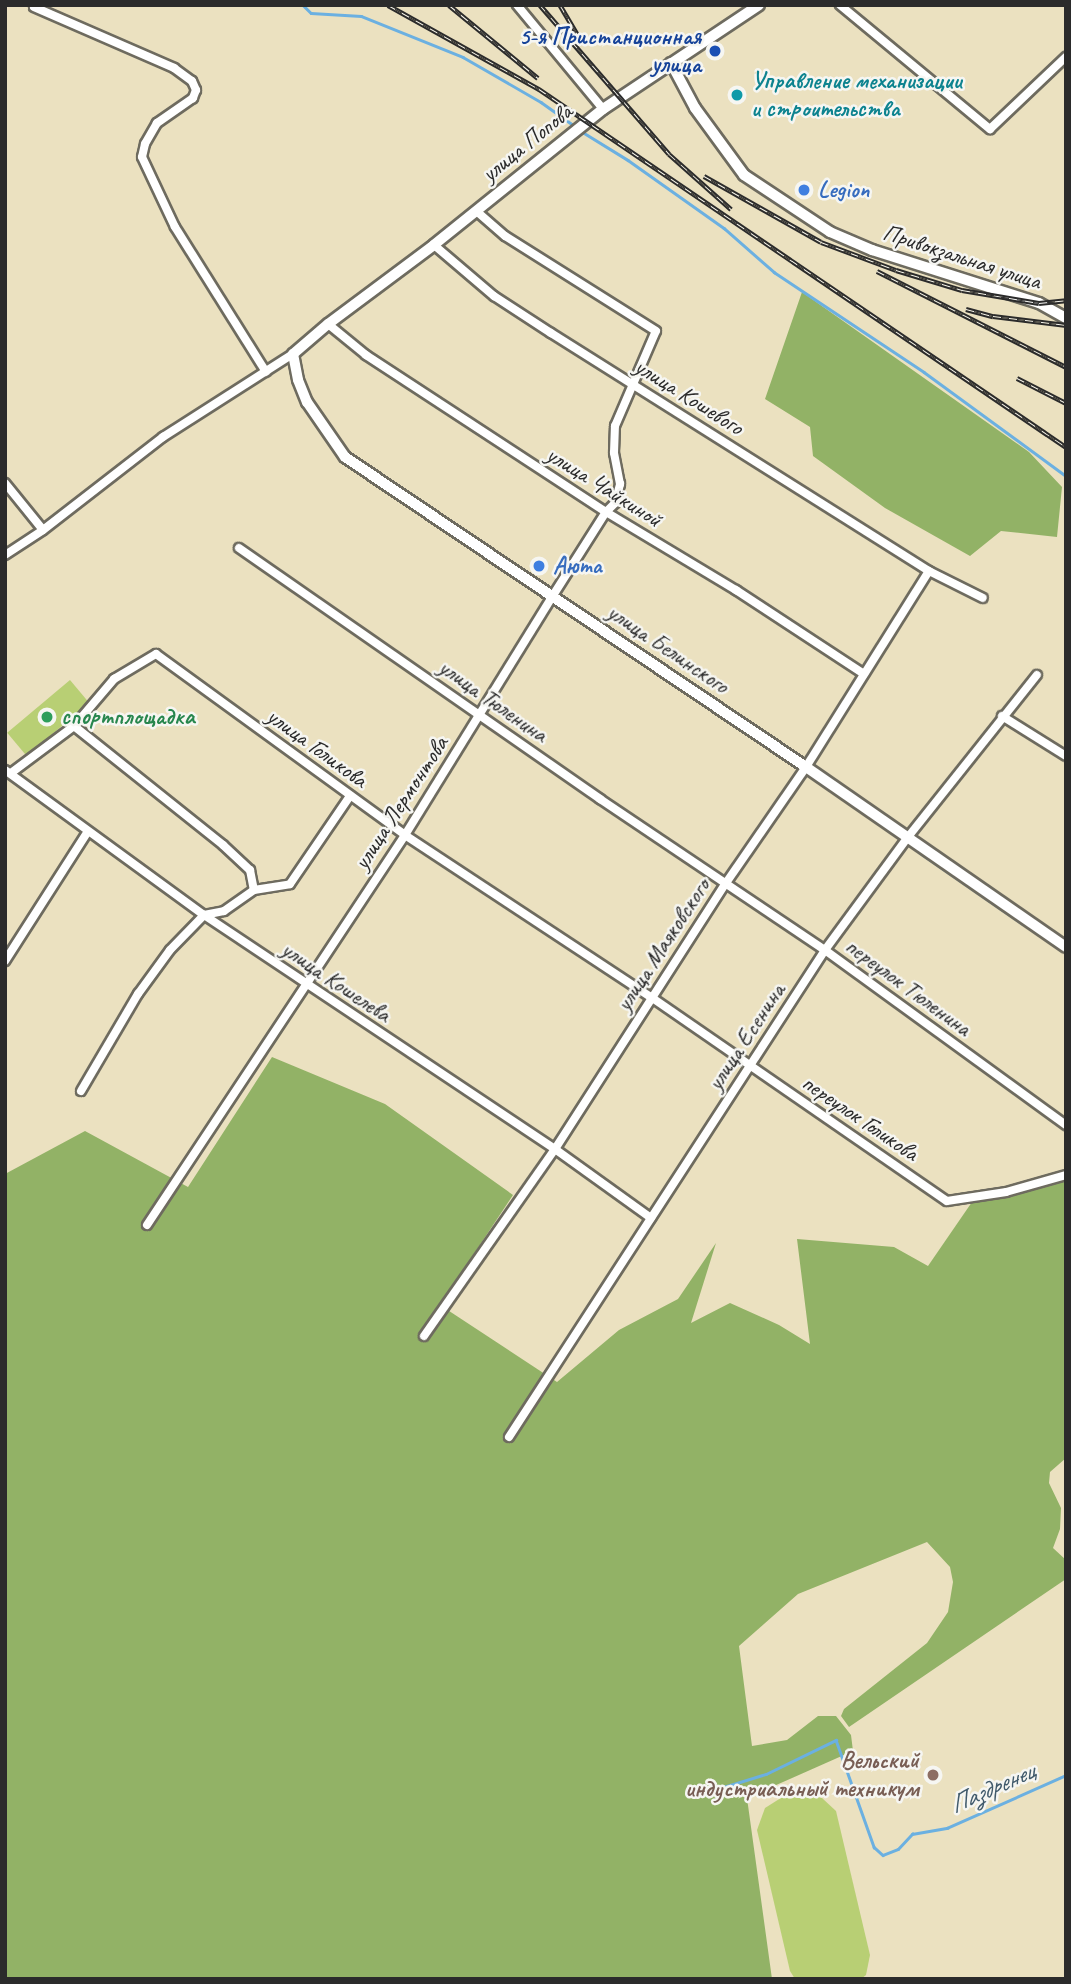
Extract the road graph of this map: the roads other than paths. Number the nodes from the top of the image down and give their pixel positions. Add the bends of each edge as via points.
1 (517, 5) edge
2 (759, 5) edge
3 (840, 5) edge
4 (34, 7) dead end
5 (1066, 57) edge
6 (671, 63) junction
7 (603, 108) junction
8 (476, 211) junction
9 (434, 246) junction
10 (1066, 318) edge
11 (328, 324) junction
12 (293, 354) junction
13 (266, 372) junction
14 (633, 384) junction
15 (5, 483) edge
16 (606, 512) junction
17 (43, 530) junction
18 (239, 548) dead end
19 (5, 555) edge
20 (929, 571) junction
21 (552, 597) junction
22 (983, 598) dead end
23 (864, 674) junction
24 (1037, 675) dead end
25 (480, 715) junction
26 (1002, 716) junction
27 (74, 726) junction
28 (1066, 756) edge
29 (806, 767) junction
30 (8, 771) edge
31 (350, 796) junction
32 (88, 831) junction
33 (405, 835) junction
34 (908, 837) junction
35 (726, 883) junction
36 (254, 890) junction
37 (204, 915) junction
38 (1066, 947) edge
39 (825, 950) junction
40 (7, 956) edge
41 (304, 984) junction
42 (651, 997) junction
43 (750, 1066) junction
44 (82, 1091) dead end
45 (1066, 1125) edge
46 (555, 1149) junction
47 (1066, 1175) edge
48 (651, 1218) junction
49 (146, 1225) dead end
50 (424, 1336) dead end
51 (509, 1437) dead end

1 - 7 street
2 - 6 street, улица Попова
3 - 5 street via 990,129
4 - 13 street via 174,68 192,81 194,99 157,124 142,157 176,227
6 - 7 street, улица Попова
6 - 10 street, Привокзальная улица via 695,107 744,175 830,232 872,250 1039,303
7 - 8 street, улица Попова
8 - 9 street, улица Попова
8 - 14 street, улица Лермонтова via 505,236 656,331
9 - 11 street, улица Попова
9 - 14 street, улица Кошевого via 494,296
11 - 12 street
11 - 16 street, улица Чайкиной via 366,355
12 - 13 street
12 - 21 street, улица Белинского via 307,402 345,457
13 - 17 street via 163,437
14 - 16 street, улица Лермонтова via 615,426 620,484 615,503
14 - 20 street, улица Кошевого
15 - 17 street
16 - 21 street, улица Лермонтова
16 - 23 street, улица Чайкиной
17 - 19 street
18 - 25 street, улица Тюленина
20 - 22 street, улица Кошевого
20 - 23 street, улица Маяковского
21 - 25 street, улица Лермонтова
21 - 29 street, улица Белинского
23 - 29 street, улица Маяковского
24 - 26 street, улица Есенина
25 - 33 street, улица Лермонтова
25 - 35 street, улица Тюленина
26 - 28 street
26 - 34 street, улица Есенина
27 - 30 street, улица Голикова
27 - 31 street, улица Голикова via 114,679 156,654
27 - 36 street via 223,845 250,870
29 - 34 street, улица Белинского
29 - 35 street, улица Маяковского
30 - 32 street, улица Кошелева
31 - 33 street, улица Голикова
31 - 36 street via 290,884
32 - 37 street, улица Кошелева
32 - 40 street
33 - 41 street, улица Лермонтова
33 - 42 street, улица Голикова
34 - 38 street, улица Белинского
34 - 39 street, улица Есенина
35 - 39 street, переулок Тюленина
35 - 42 street, улица Маяковского
36 - 37 street via 224,911
37 - 41 street, улица Кошелева
37 - 44 street via 170,950 138,994
39 - 43 street, улица Есенина
39 - 45 street, переулок Тюленина
41 - 46 street, улица Кошелева
41 - 49 street, улица Лермонтова
42 - 43 street, переулок Голикова
42 - 46 street, улица Маяковского
43 - 47 street, переулок Голикова via 947,1201 1006,1192
43 - 48 street, улица Есенина
46 - 48 street, улица Кошелева
46 - 50 street, улица Маяковского
48 - 51 street, улица Есенина

